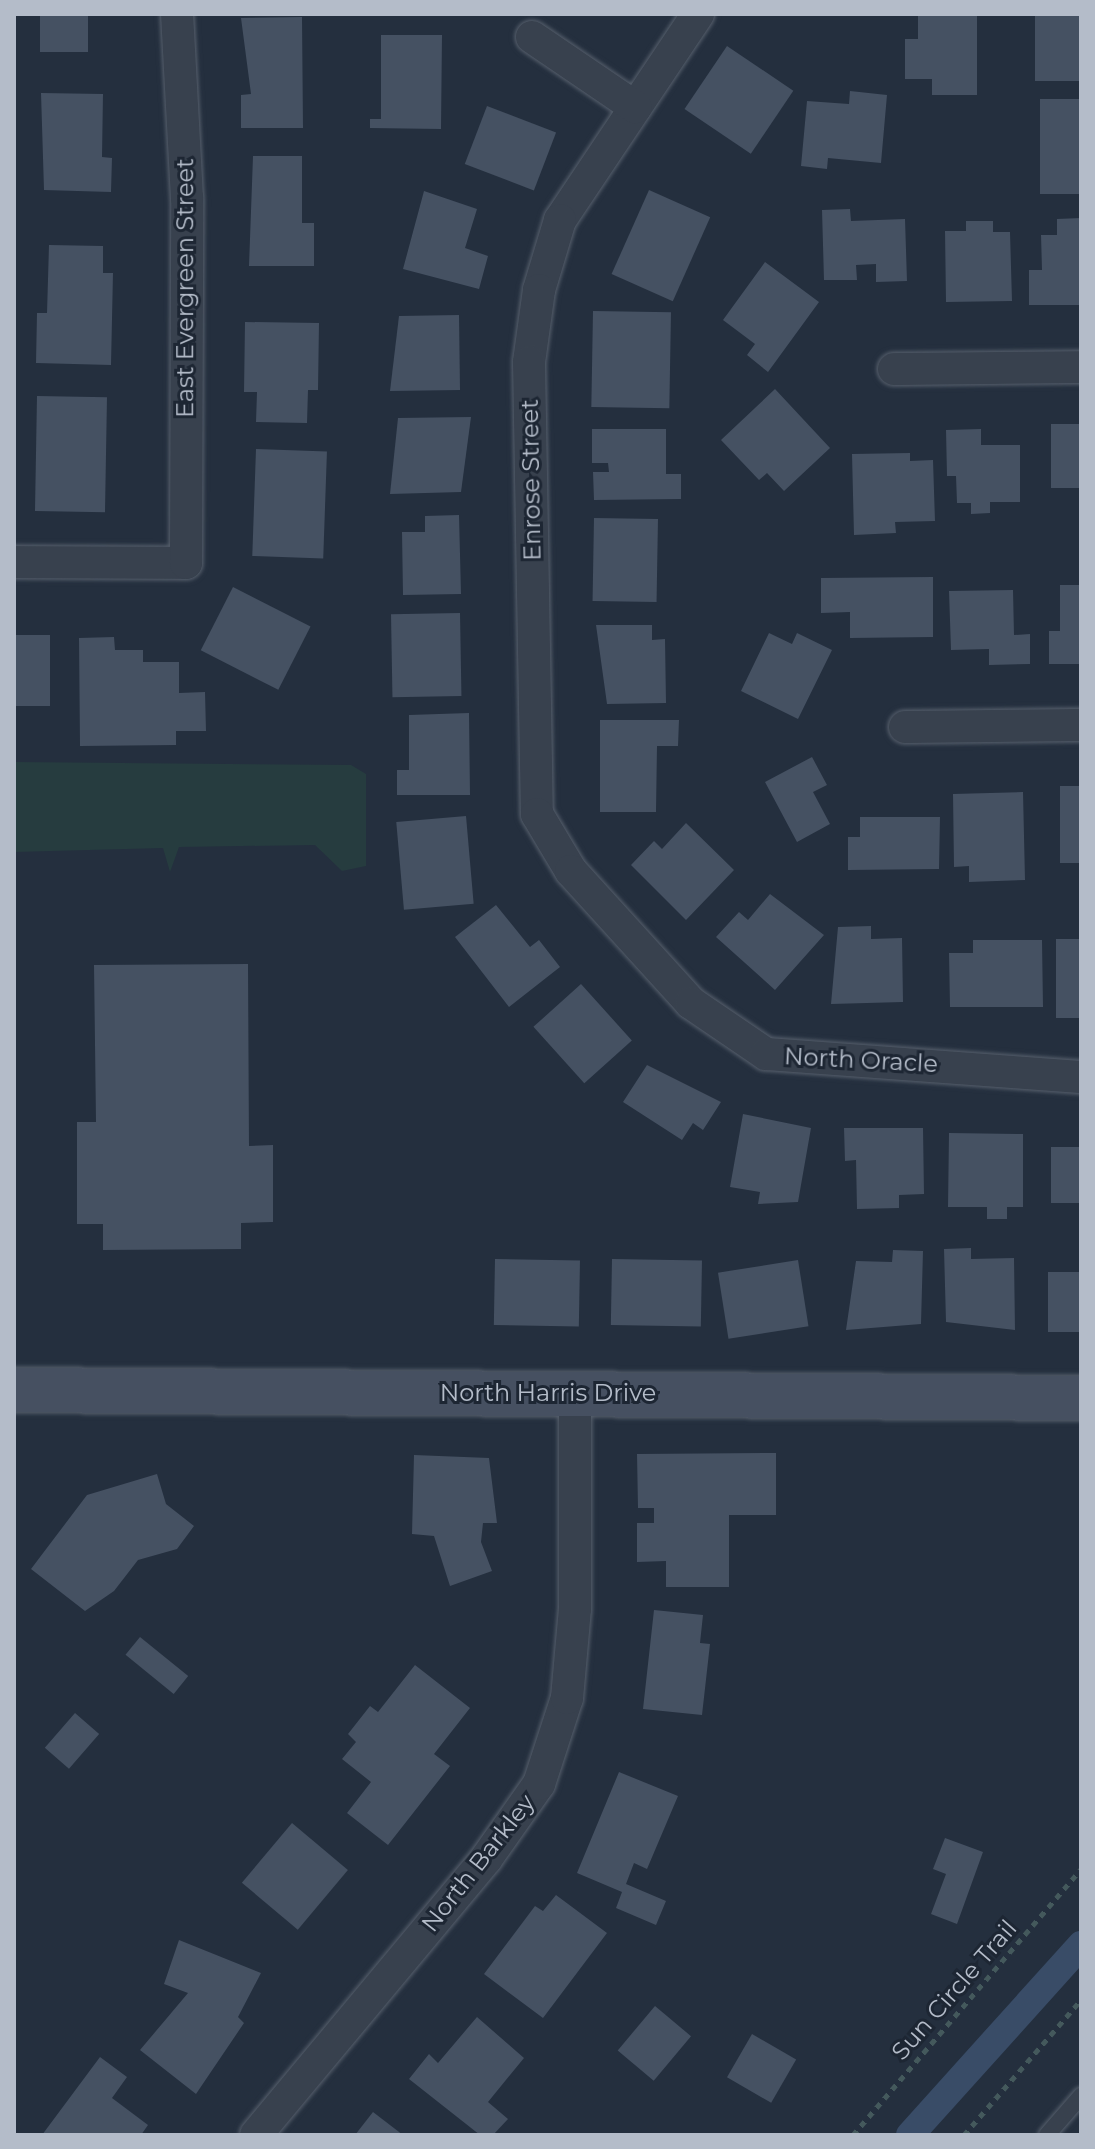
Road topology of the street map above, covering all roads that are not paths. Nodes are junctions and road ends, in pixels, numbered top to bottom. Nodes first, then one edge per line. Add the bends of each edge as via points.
1 (177, 14) edge
2 (698, 14) edge
3 (532, 37) dead end
4 (635, 107) junction
5 (1081, 367) edge
6 (894, 369) dead end
7 (14, 562) edge
8 (1081, 725) edge
9 (905, 727) dead end
10 (571, 871) joint
11 (1081, 1077) edge
12 (14, 1390) edge
13 (575, 1393) junction
14 (1081, 1398) edge
15 (1081, 2096) edge
16 (256, 2135) edge
17 (1047, 2135) edge

1 - 7 street, East Evergreen Street via 187,198 186,563
2 - 4 street, Enrose Street
3 - 4 street
4 - 10 street, Enrose Street via 560,220 539,290 529,362 537,814
5 - 6 street
8 - 9 street
10 - 11 street, North Oracle via 691,1003 766,1054
12 - 13 street, North Harris Drive
13 - 14 street, North Harris Drive
13 - 16 street, North Barkley via 568,1683 539,1784 486,1859
15 - 17 lane

